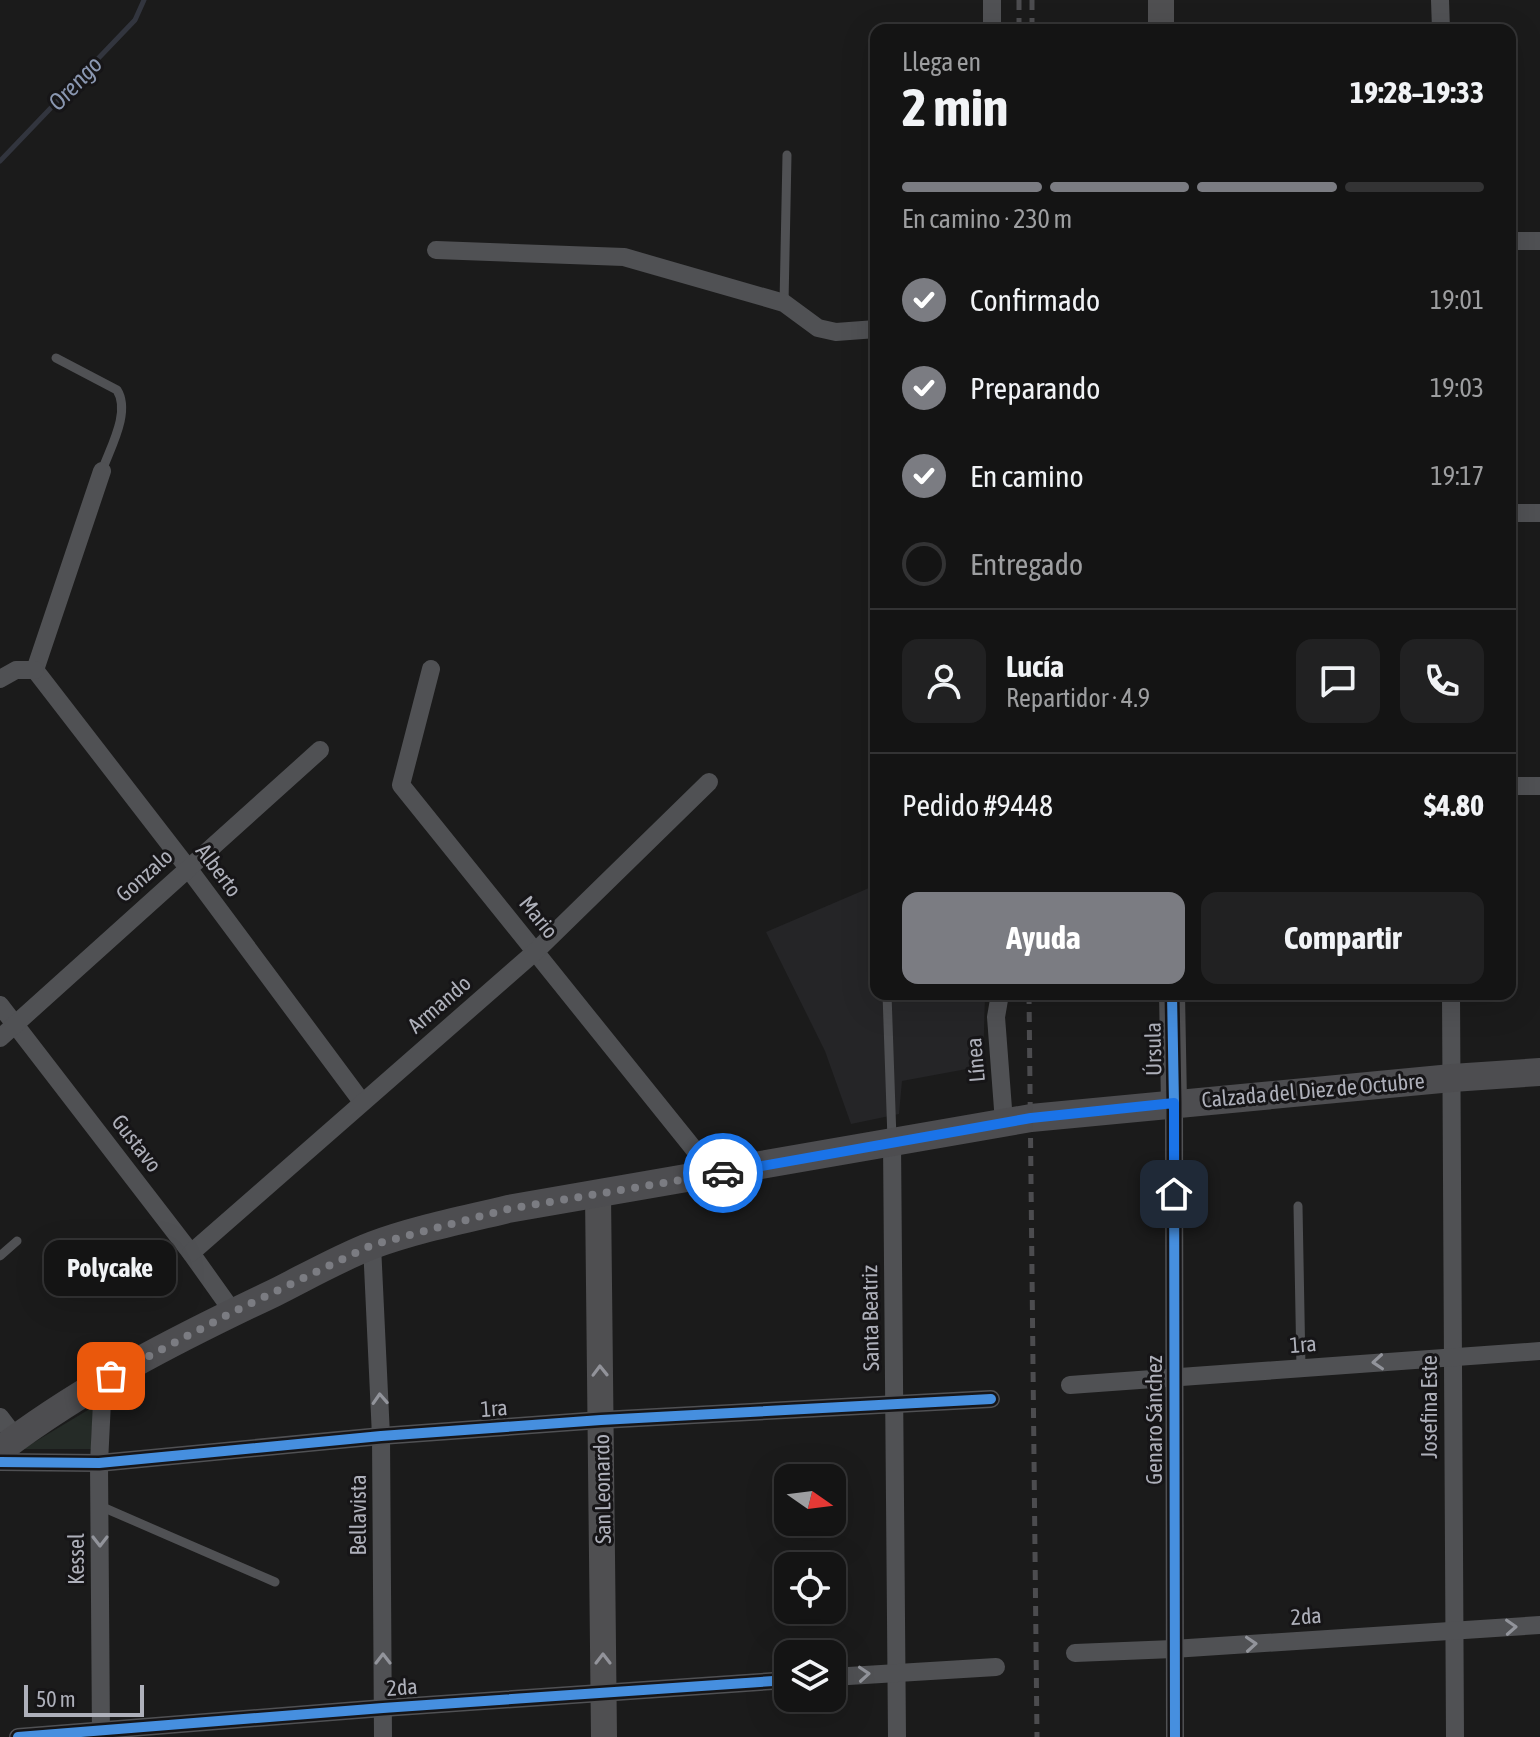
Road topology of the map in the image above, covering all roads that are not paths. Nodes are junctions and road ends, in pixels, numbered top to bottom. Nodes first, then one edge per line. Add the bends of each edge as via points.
1 (992, 0) edge
2 (1161, 0) edge
3 (1440, 0) edge
4 (992, 24) edge
5 (1161, 24) edge
6 (1441, 24) edge
7 (787, 155) dead end
8 (1516, 241) edge
9 (1540, 241) edge
10 (436, 250) dead end
11 (784, 303) junction
12 (870, 329) edge
13 (56, 358) dead end
14 (102, 471) joint
15 (1516, 513) edge
16 (1540, 513) edge
17 (431, 669) dead end
18 (35, 670) junction
19 (0, 679) edge
20 (320, 750) dead end
21 (709, 782) dead end
22 (1516, 786) edge
23 (1540, 786) edge
24 (188, 868) junction
25 (536, 951) junction
26 (887, 1000) edge
27 (999, 1000) edge
28 (1172, 1000) edge
29 (1451, 1000) edge
30 (0, 1005) edge
31 (15, 1025) junction
32 (0, 1038) edge
33 (1540, 1072) edge
34 (1452, 1078) junction
35 (362, 1102) junction
36 (1174, 1103) junction
37 (1004, 1122) junction
38 (892, 1142) junction
39 (714, 1174) junction
40 (598, 1194) junction
41 (1298, 1206) dead end
42 (17, 1241) dead end
43 (372, 1245) junction
44 (191, 1253) junction
45 (0, 1256) edge
46 (233, 1312) junction
47 (1540, 1351) edge
48 (1453, 1357) junction
49 (1301, 1368) junction
50 (1174, 1377) junction
51 (103, 1381) junction
52 (1070, 1385) dead end
53 (991, 1399) dead end
54 (894, 1405) junction
55 (601, 1420) junction
56 (5, 1435) edge
57 (381, 1436) junction
58 (0, 1462) edge
59 (99, 1463) junction
60 (100, 1506) junction
61 (275, 1582) dead end
62 (1540, 1625) edge
63 (1454, 1631) junction
64 (1173, 1649) junction
65 (1075, 1653) dead end
66 (996, 1667) dead end
67 (897, 1672) junction
68 (846, 1676) edge
69 (774, 1681) edge
70 (603, 1693) junction
71 (383, 1708) junction
72 (101, 1734) edge
73 (18, 1737) edge
74 (383, 1737) edge
75 (604, 1737) edge
76 (897, 1737) edge
77 (1175, 1737) edge
78 (1455, 1737) edge

1 - 4 street
2 - 5 street
3 - 6 street
7 - 11 lane
8 - 9 street
10 - 11 street via 624,257
11 - 12 street via 818,328
13 - 14 lane via 122,397
14 - 18 street
15 - 16 street
17 - 25 street, Mario via 401,785
18 - 19 street via 16,670
18 - 24 street, Alberto
20 - 24 street, Gonzalo
21 - 25 street, Armando
22 - 23 street
24 - 31 street, Gonzalo
24 - 35 street, Alberto
25 - 35 street, Armando
25 - 39 street, Mario
26 - 38 lane, Santa Beatriz
27 - 37 street, Línea
28 - 36 street, Úrsula
29 - 34 street, Josefina Este
30 - 31 street, Gustavo
31 - 32 street, Gonzalo
31 - 44 street, Gustavo
33 - 34 main road, Calzada del Diez de Octubre
34 - 36 main road, Calzada del Diez de Octubre
34 - 48 street, Josefina Este
35 - 44 street, Armando
36 - 37 main road, Calzada del Diez de Octubre
36 - 50 street, Genaro Sánchez
37 - 38 main road, Calzada del Diez de Octubre
38 - 39 main road, Calzada del Diez de Octubre
38 - 54 street, Santa Beatriz
39 - 40 main road, Calzada del Diez de Octubre
40 - 43 main road, Calzada del Diez de Octubre via 508,1209
55 -> 40 street, San Leonardo
41 - 49 lane
42 - 45 lane
43 - 46 main road, Calzada del Diez de Octubre
57 -> 43 street, Bellavista
44 - 46 street, Gustavo
46 - 51 main road, Calzada del Diez de Octubre
47 - 48 street, 1ra
48 -> 49 street, 1ra
48 - 63 street, Josefina Este
49 - 50 street, 1ra
50 - 52 street, 1ra
50 - 64 street, Genaro Sánchez
51 - 56 main road, Calzada del Diez de Octubre
51 - 59 street, Kessel
53 - 54 street, 1ra
54 - 55 street, 1ra
54 - 67 street, Santa Beatriz
55 - 57 street, 1ra
70 -> 55 street, San Leonardo
57 - 59 street, 1ra
71 -> 57 street, Bellavista
58 - 59 street, 1ra
59 - 60 street, Kessel
60 - 61 lane
60 -> 72 street, Kessel
63 -> 62 street, 2da
64 -> 63 street, 2da
63 - 78 street, Josefina Este
64 - 65 street, 2da
64 - 77 street, Genaro Sánchez
66 - 67 street
68 -> 67 street
67 - 76 street, Santa Beatriz
69 - 70 street, 2da
70 - 71 street, 2da
70 - 75 street, San Leonardo
71 - 72 street, 2da
71 - 74 street, Bellavista
72 - 73 street, 2da

